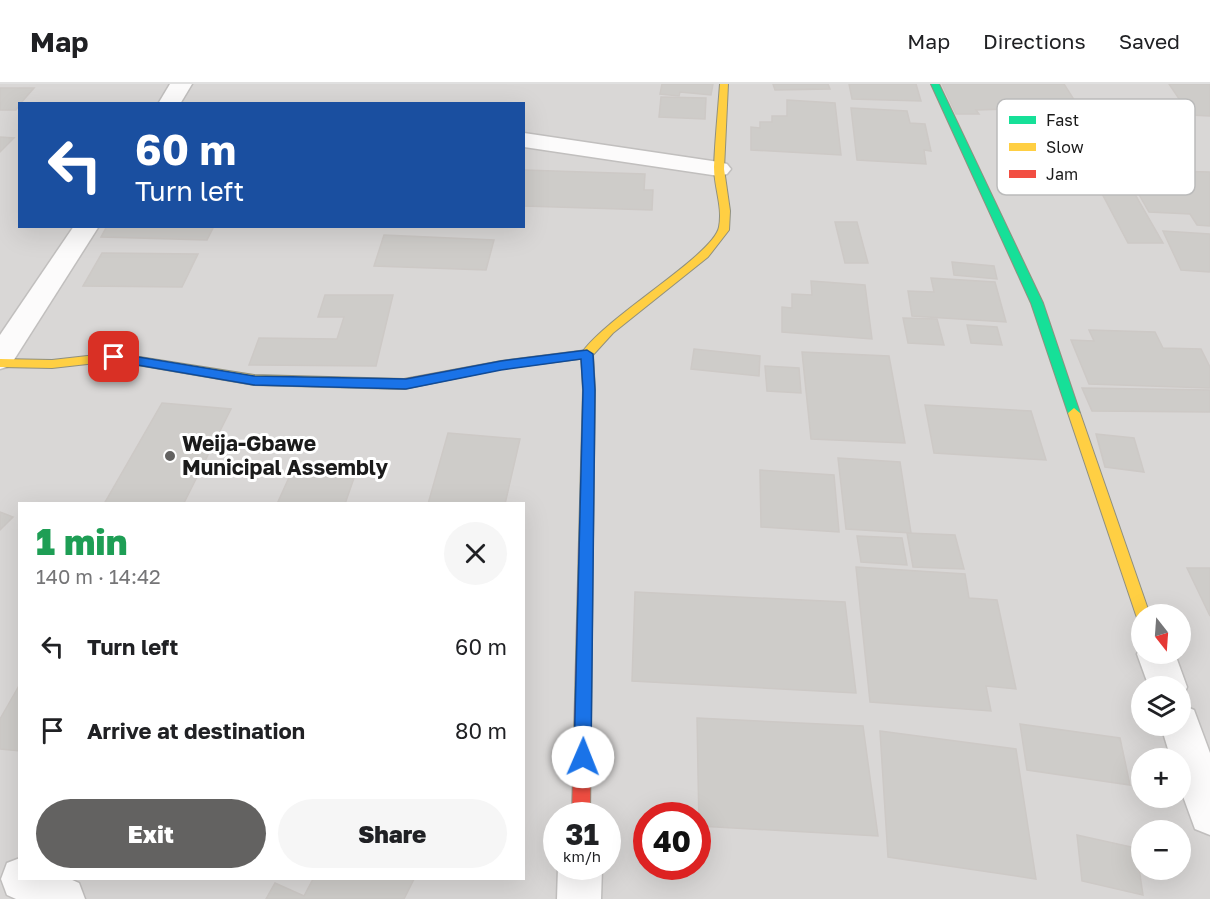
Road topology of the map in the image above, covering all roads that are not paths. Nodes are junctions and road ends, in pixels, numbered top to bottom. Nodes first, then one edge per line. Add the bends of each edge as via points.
1 (181, 84) edge
2 (724, 84) edge
3 (935, 84) edge
4 (170, 102) edge
5 (525, 140) edge
6 (719, 169) junction
7 (86, 228) edge
8 (587, 354) junction
9 (0, 358) edge
10 (0, 363) edge
11 (1139, 604) edge
12 (1184, 736) edge
13 (581, 802) edge
14 (1210, 814) edge
15 (0, 868) edge
16 (18, 877) edge
17 (25, 880) edge
18 (580, 880) edge
19 (63, 899) edge
20 (579, 899) edge

1 - 4 street
2 - 6 street
3 - 11 street via 1037,303
5 - 6 street
6 - 8 street via 724,230 704,255 609,330
7 - 9 street
8 - 10 street via 501,365 406,384 254,380 114,357 52,364
8 - 13 street
12 - 14 street
15 - 16 street
17 - 19 street
18 - 20 street

